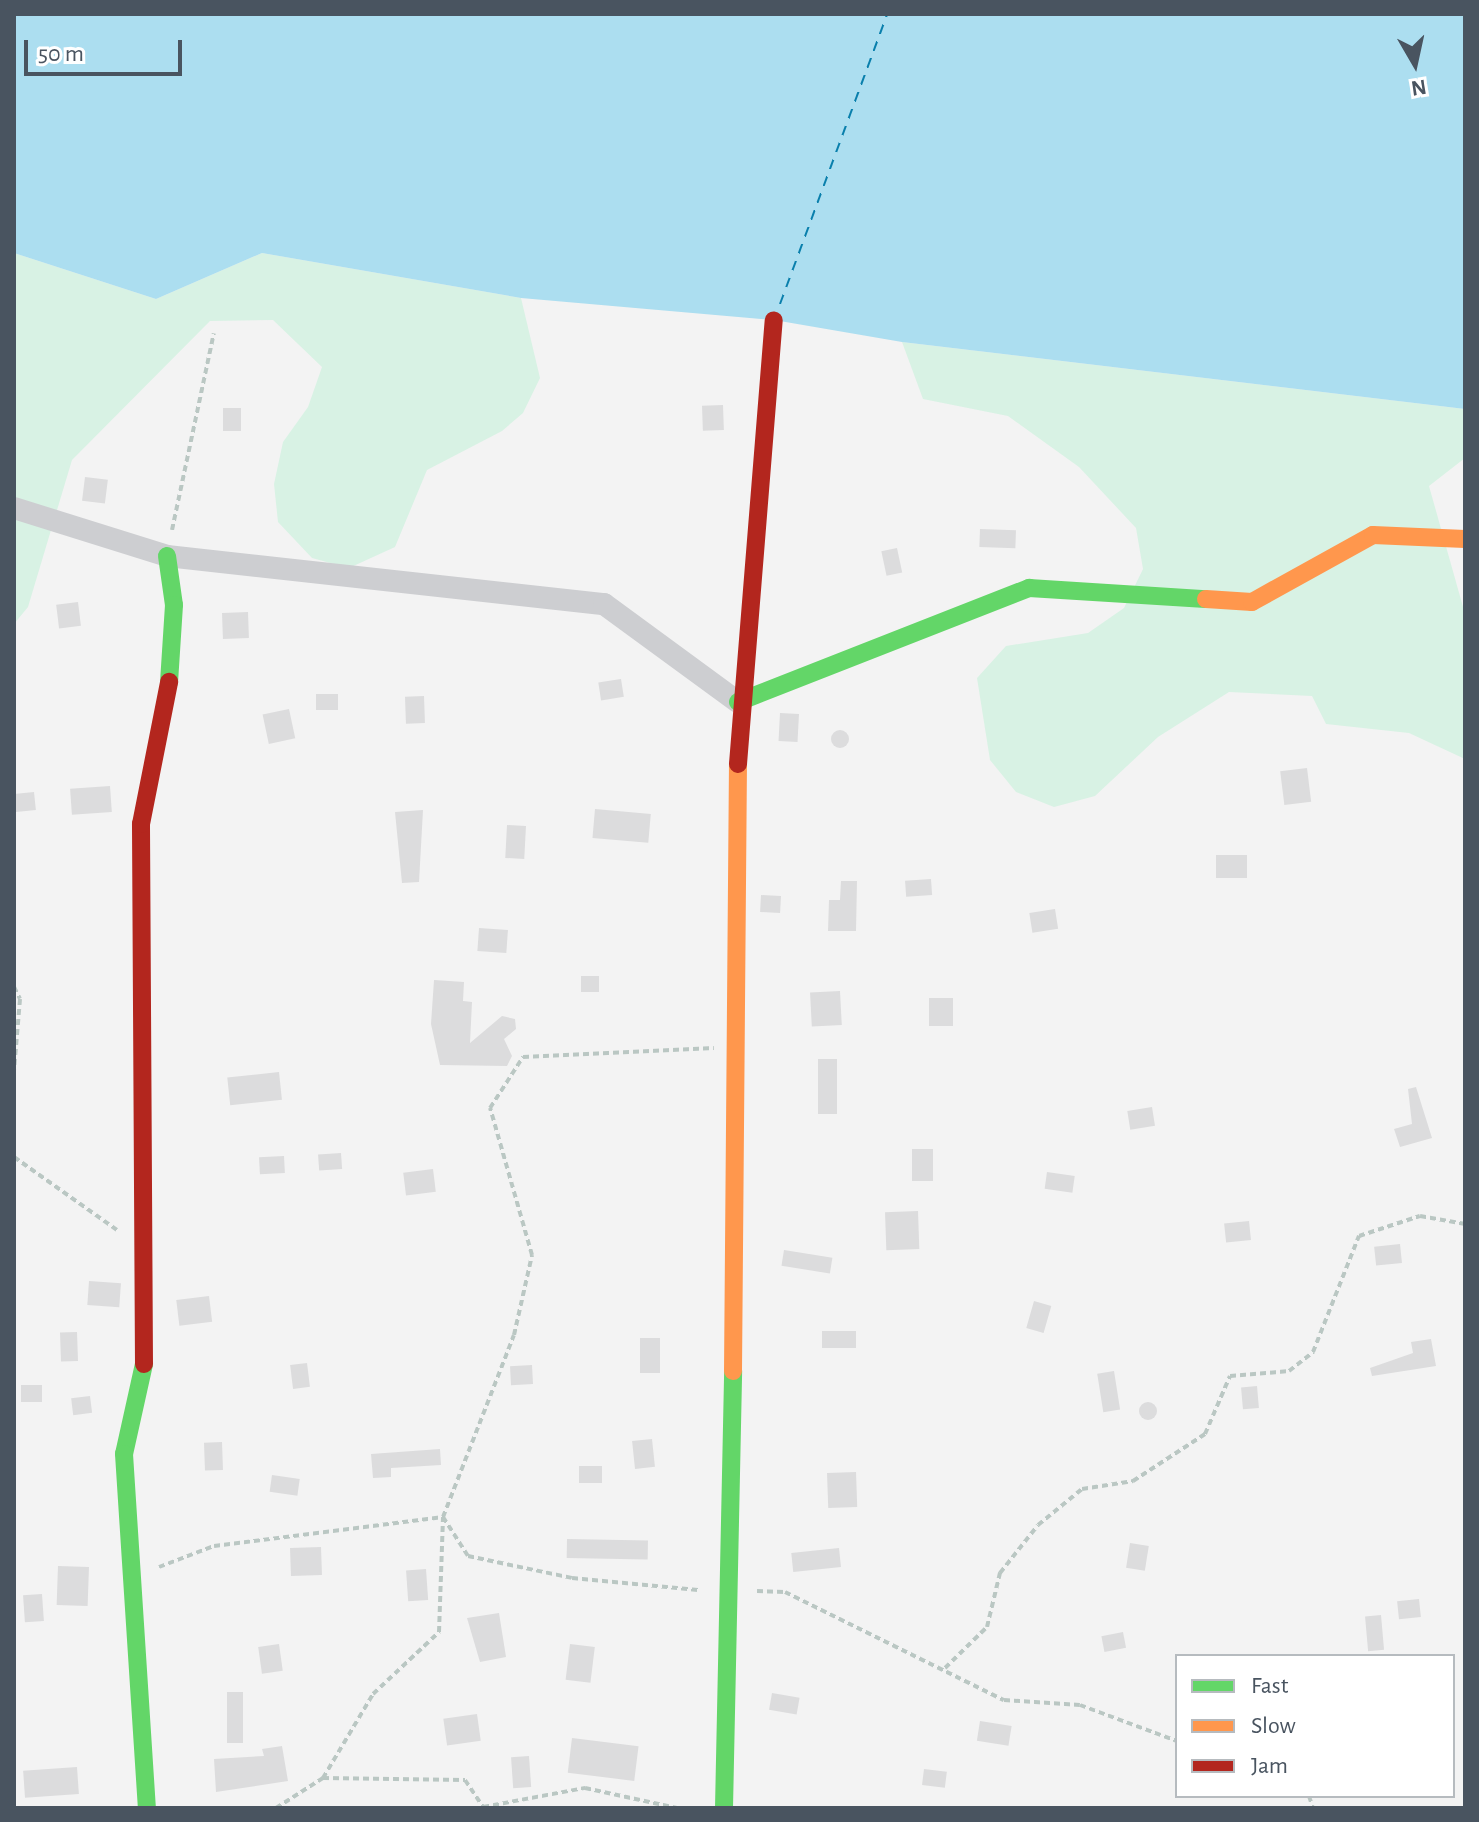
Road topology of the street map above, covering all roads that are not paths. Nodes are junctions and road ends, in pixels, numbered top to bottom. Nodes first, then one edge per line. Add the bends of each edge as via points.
1 (774, 320) dead end
2 (14, 508) edge
3 (1465, 539) edge
4 (167, 556) junction
5 (738, 702) junction
6 (147, 1808) edge
7 (724, 1808) edge

1 - 5 street
2 - 4 street
3 - 5 street via 1373,535 1252,602 1029,588
4 - 5 street via 604,604
4 - 6 street via 174,605 168,702 141,824 144,1376 124,1454 138,1576
5 - 7 street via 740,1047

